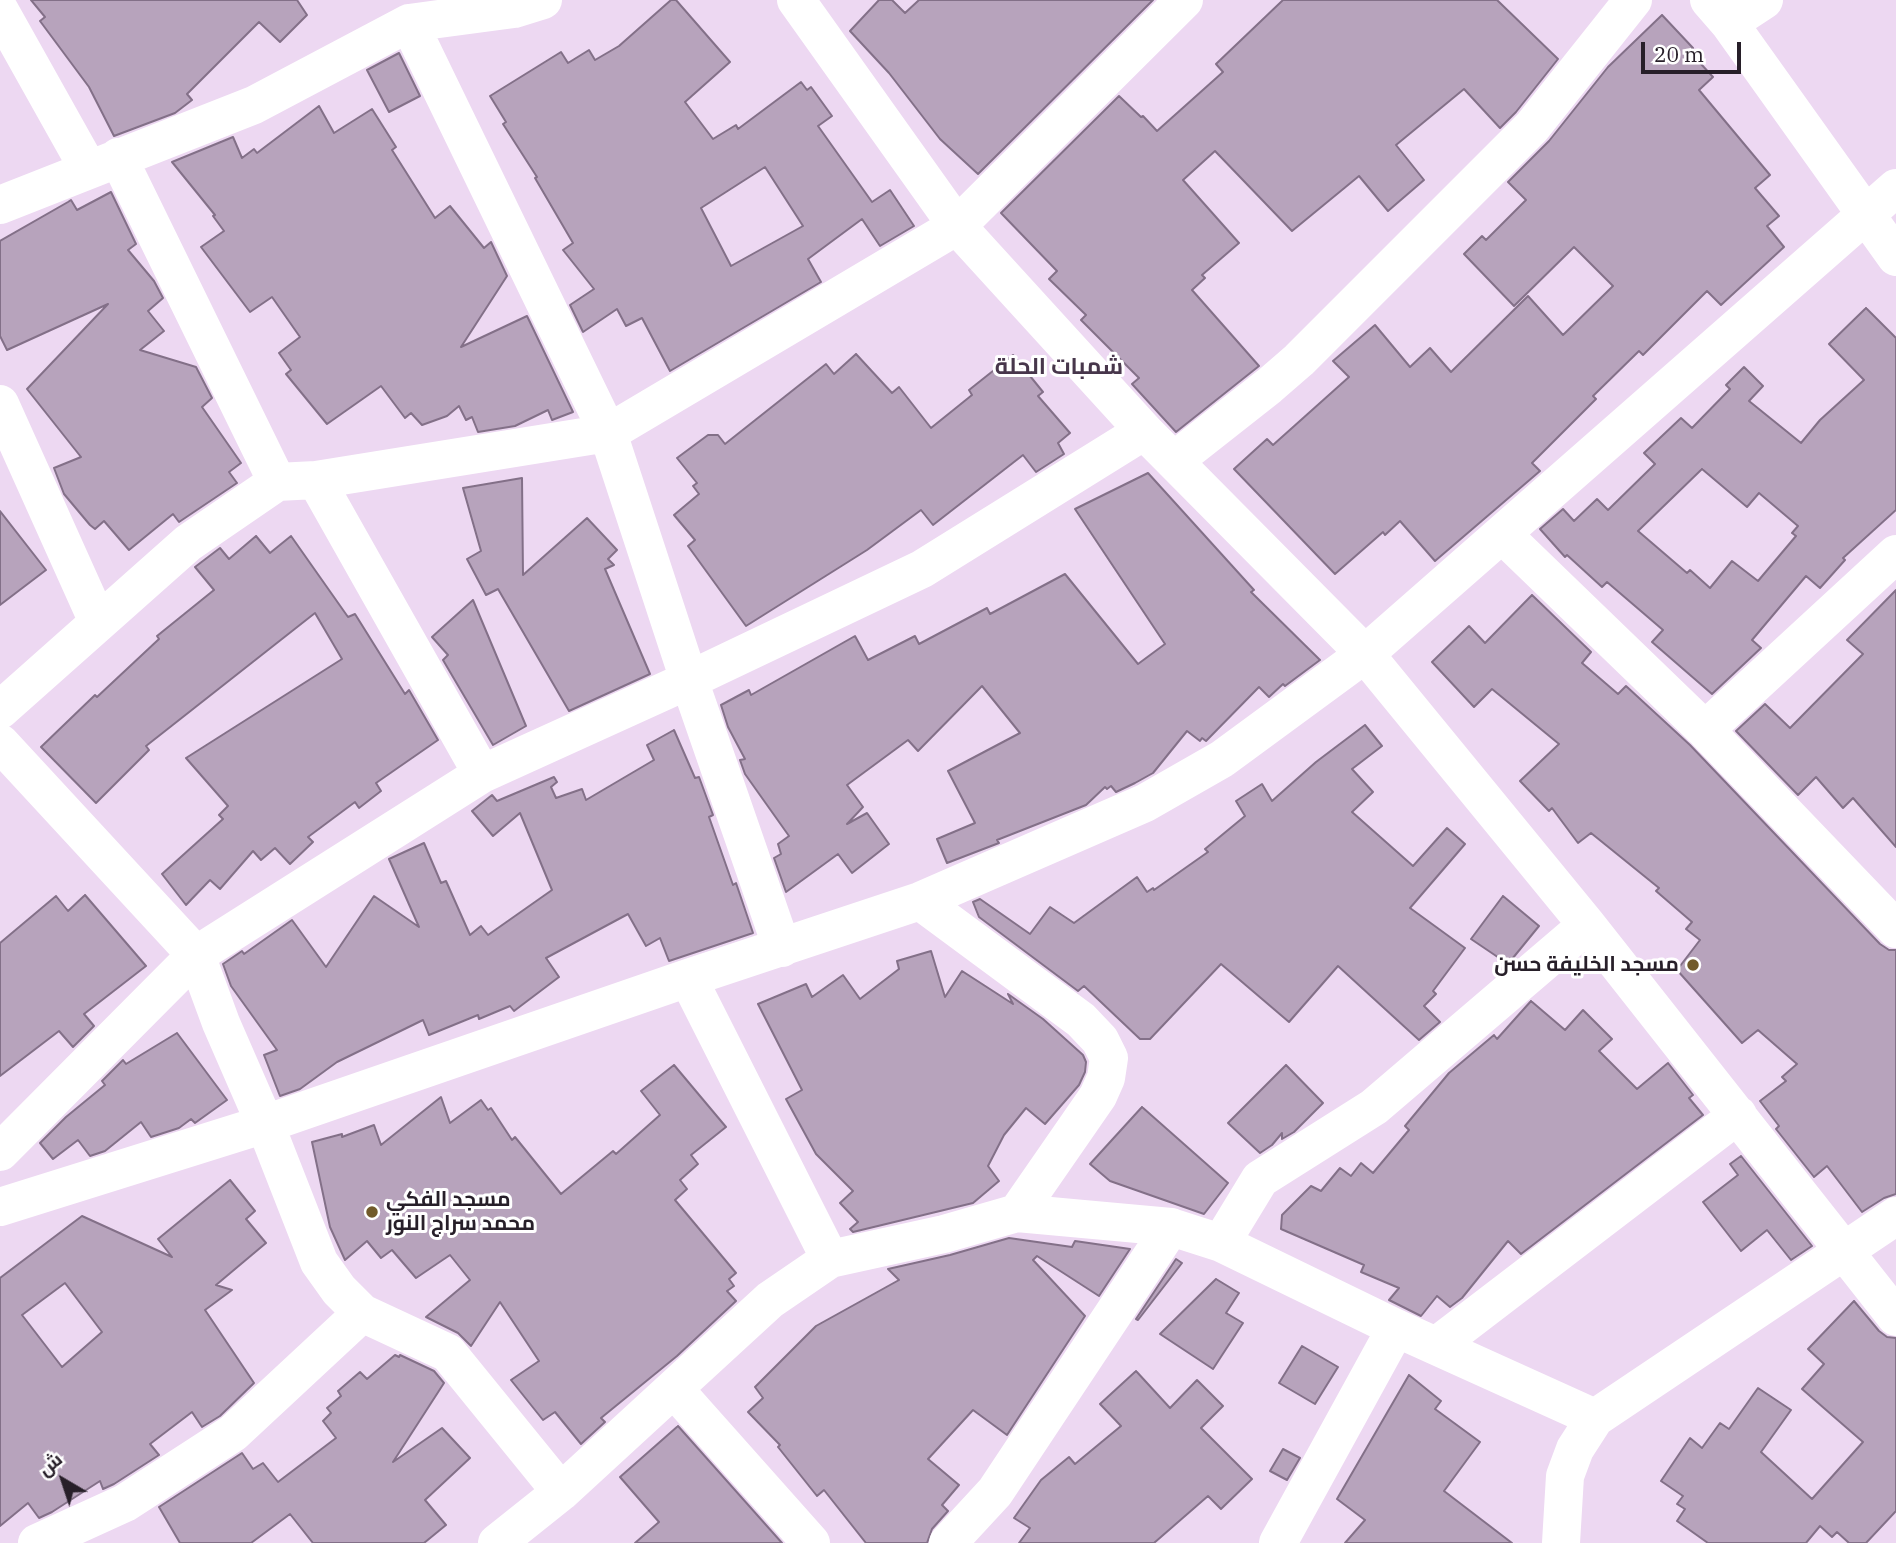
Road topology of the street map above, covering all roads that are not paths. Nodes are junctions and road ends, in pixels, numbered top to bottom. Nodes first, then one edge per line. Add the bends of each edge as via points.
1 (796, 0) edge
2 (1184, 0) edge
3 (1633, 0) edge
4 (1763, 0) edge
5 (521, 3) edge
6 (0, 11) edge
7 (1719, 12) edge
8 (409, 23) junction
9 (103, 164) junction
10 (1896, 188) edge
11 (0, 205) edge
12 (1865, 213) junction
13 (957, 226) junction
14 (1896, 257) edge
15 (0, 404) edge
16 (1144, 431) junction
17 (608, 433) junction
18 (1175, 460) junction
19 (316, 480) junction
20 (277, 482) junction
21 (1502, 534) junction
22 (1896, 554) edge
23 (98, 622) junction
24 (1366, 654) junction
25 (690, 680) junction
26 (0, 710) edge
27 (1705, 730) junction
28 (0, 743) edge
29 (482, 774) junction
30 (920, 901) junction
31 (1890, 912) edge
32 (1587, 925) junction
33 (782, 948) junction
34 (196, 955) junction
35 (688, 978) junction
36 (1738, 1115) junction
37 (265, 1124) junction
38 (0, 1152) edge
39 (0, 1207) edge
40 (1017, 1213) junction
41 (1896, 1216) edge
42 (1171, 1227) junction
43 (1221, 1243) junction
44 (1845, 1251) junction
45 (830, 1259) junction
46 (362, 1313) junction
47 (1896, 1317) edge
48 (1396, 1328) junction
49 (1436, 1346) junction
50 (674, 1389) junction
51 (1595, 1418) junction
52 (561, 1492) junction
53 (37, 1543) edge
54 (497, 1543) edge
55 (811, 1543) edge
56 (948, 1543) edge
57 (1278, 1543) edge
58 (1561, 1543) edge

1 - 13 street
2 - 13 street
3 - 18 street via 1532,127 1299,360
4 - 7 street
5 - 8 street
6 - 9 street
7 - 12 street
8 - 9 street via 254,105
8 - 17 street
9 - 11 street
9 - 20 street
10 - 12 street
12 - 14 street
12 - 21 street
13 - 16 street
13 - 17 street
15 - 23 street
16 - 18 street
16 - 25 street via 922,569
17 - 19 street
17 - 25 street
18 - 24 street
19 - 20 street
19 - 29 street
20 - 23 street via 188,543
21 - 24 street
21 - 27 street
22 - 27 street
23 - 26 street
24 - 30 street via 1222,759 1145,803
24 - 32 street
25 - 29 street
25 - 33 street
27 - 31 street
28 - 34 street
29 - 34 street
30 - 33 street
30 - 40 street via 1082,1020 1109,1058 1098,1096
32 - 36 street
32 - 43 street via 1374,1107 1260,1180
33 - 35 street
34 - 37 street
34 - 38 street
35 - 37 street
35 - 45 street
36 - 44 street
36 - 49 street
37 - 39 street
37 - 46 street via 319,1262
40 - 42 street
40 - 45 street
41 - 44 street
42 - 43 street
42 - 56 street via 995,1492
43 - 48 street
44 - 47 street
44 - 51 street
45 - 50 street via 770,1300
46 - 52 street via 448,1353
46 - 53 street via 233,1433 125,1503
48 - 49 street
48 - 57 street
49 - 51 street
50 - 52 street
50 - 55 street
51 - 58 street via 1575,1449 1565,1476
52 - 54 street

